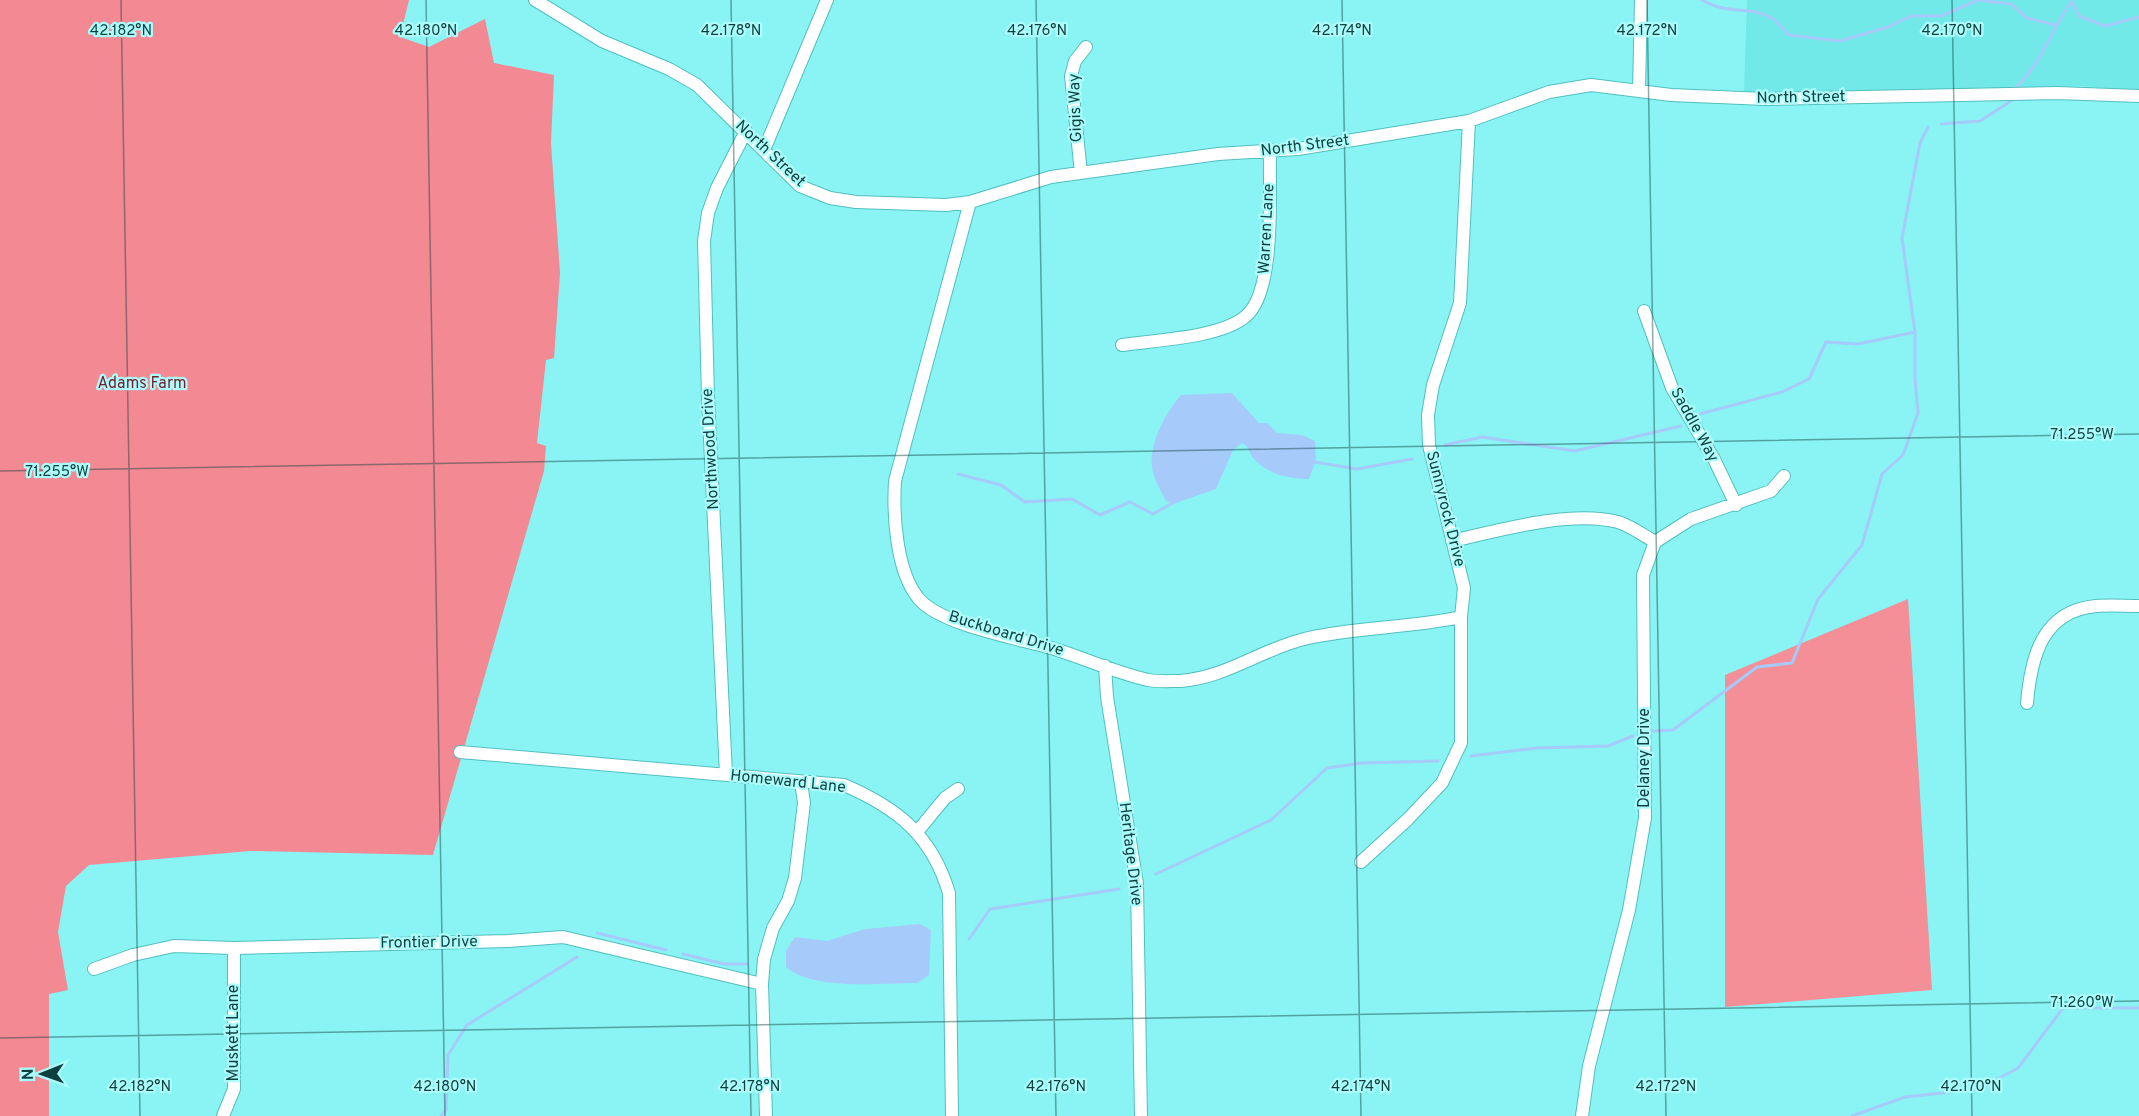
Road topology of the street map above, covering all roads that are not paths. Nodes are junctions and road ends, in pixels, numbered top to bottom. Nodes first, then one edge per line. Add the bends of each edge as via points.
1 (535, 0) edge
2 (827, 0) edge
3 (1641, 0) edge
4 (1086, 46) dead end
5 (1639, 90) junction
6 (2139, 96) edge
7 (1469, 121) junction
8 (746, 131) junction
9 (764, 150) junction
10 (1270, 151) junction
11 (1080, 173) junction
12 (970, 202) junction
13 (1644, 311) dead end
14 (1122, 345) dead end
15 (1784, 476) dead end
16 (1736, 505) junction
17 (1452, 541) junction
18 (1655, 542) junction
19 (2139, 606) edge
20 (1461, 617) junction
21 (1105, 666) junction
22 (2027, 703) dead end
23 (460, 752) dead end
24 (726, 775) junction
25 (801, 782) junction
26 (958, 789) dead end
27 (917, 832) junction
28 (1360, 862) dead end
29 (234, 948) junction
30 (94, 969) dead end
31 (762, 984) junction
32 (223, 1116) edge
33 (766, 1116) edge
34 (952, 1116) edge
35 (1141, 1116) edge
36 (1582, 1116) edge

1 - 8 street, North Street via 602,41 683,76
2 - 9 street
3 - 5 street
4 - 11 street, Gigis Way via 1075,61 1071,76
5 - 6 street, North Street via 1765,99 2056,93
5 - 7 street, North Street via 1591,85 1557,90
7 - 10 street, North Street
7 - 17 street, Sunnyrock Drive via 1460,303 1433,386 1428,415 1429,445
8 - 9 street, North Street
8 - 24 street, Northwood Drive via 714,196 704,241
9 - 12 street, North Street via 800,186 830,198 922,204
10 - 11 street, North Street via 1218,154
10 - 14 street, Warren Lane via 1268,256 1262,291 1246,316 1210,333
11 - 12 street, North Street via 1034,181
12 - 21 street, Buckboard Drive via 895,481 894,516 905,572 920,601 946,617
13 - 16 street, Saddle Way via 1672,388
15 - 16 street via 1771,491
16 - 18 street via 1691,519
17 - 18 street via 1592,519 1628,525
17 - 20 street, Sunnyrock Drive via 1464,588
18 - 36 street, Delaney Drive via 1643,574 1645,818 1629,910 1589,1066
19 - 22 street via 2095,606 2072,612 2055,624 2031,661
20 - 21 street, Buckboard Drive via 1309,638 1278,647 1221,673 1181,681 1151,681
20 - 28 street, Sunnyrock Drive via 1461,743 1453,765 1415,812
21 - 35 street, Heritage Drive via 1137,884
23 - 24 street, Homeward Lane
24 - 25 street, Homeward Lane
25 - 27 street, Homeward Lane via 844,785 868,795 887,805
25 - 31 street via 804,803 795,878 769,941
26 - 27 street via 945,798
27 - 34 street, Homeward Lane via 943,873 951,902
29 - 30 street, Frontier Drive via 174,946
29 - 31 street, Frontier Drive via 563,937
29 - 32 street, Muskett Lane via 234,1089
31 - 33 street

